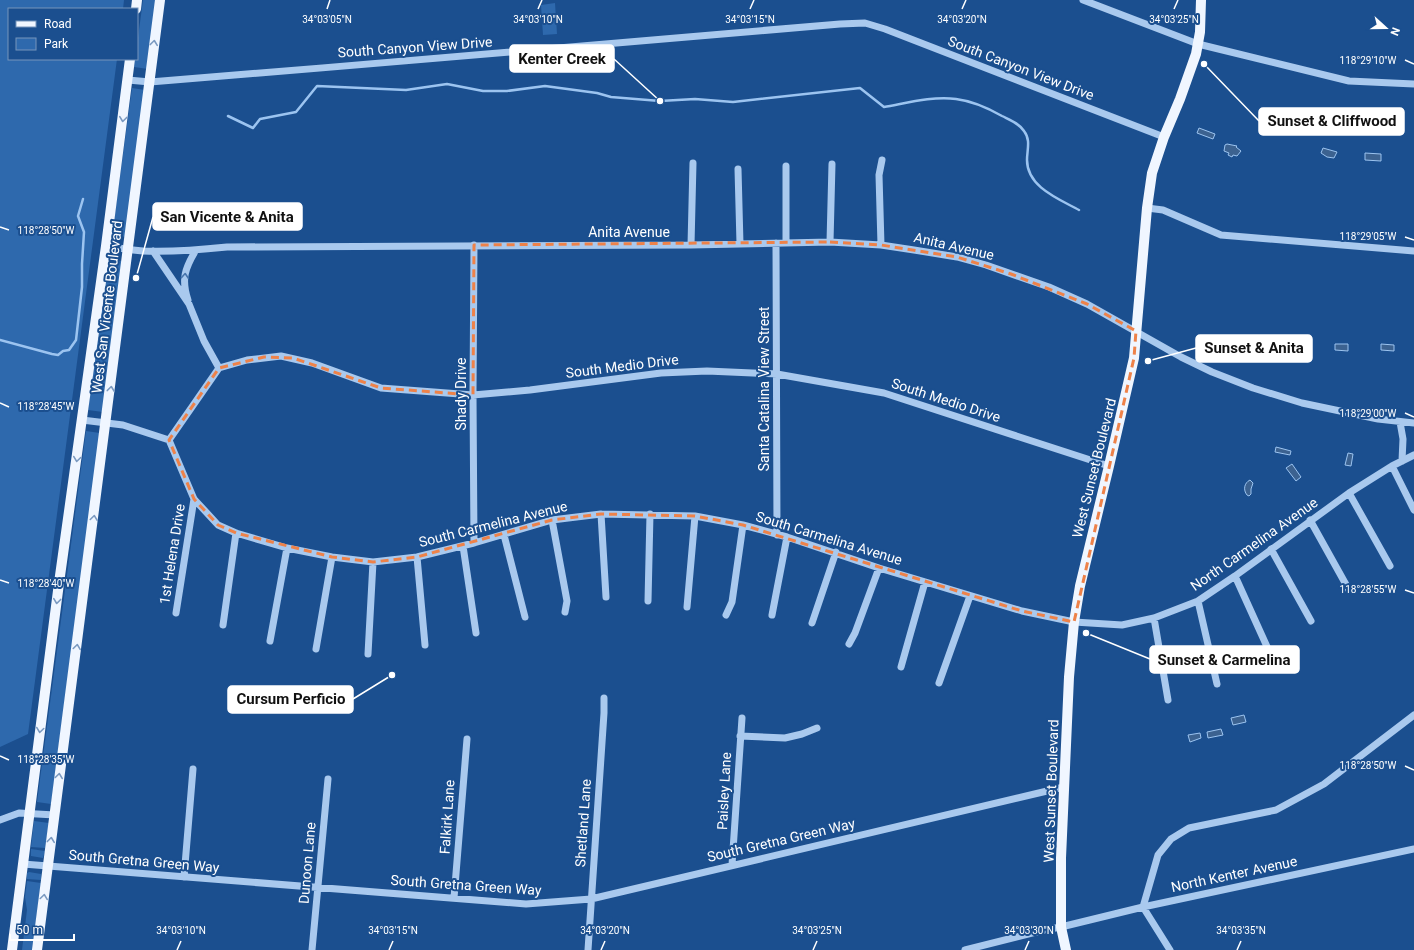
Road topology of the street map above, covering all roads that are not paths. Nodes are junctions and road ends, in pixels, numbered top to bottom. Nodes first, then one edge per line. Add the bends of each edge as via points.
1 (160, 0) edge
2 (1083, 0) edge
3 (1201, 0) edge
4 (1198, 44) junction
5 (130, 60) edge
6 (128, 80) junction
7 (150, 82) junction
8 (1414, 84) edge
9 (1164, 137) junction
10 (882, 160) dead end
11 (693, 163) dead end
12 (832, 164) dead end
13 (786, 166) dead end
14 (738, 169) dead end
15 (1147, 208) junction
16 (786, 242) junction
17 (830, 242) junction
18 (776, 243) junction
19 (740, 244) junction
20 (474, 245) junction
21 (691, 245) junction
22 (106, 246) junction
23 (881, 246) junction
24 (128, 249) junction
25 (196, 250) junction
26 (153, 251) junction
27 (1414, 251) edge
28 (189, 304) junction
29 (1136, 331) junction
30 (220, 368) junction
31 (777, 374) junction
32 (473, 395) junction
33 (82, 420) junction
34 (1400, 422) junction
35 (1414, 423) edge
36 (107, 424) junction
37 (169, 440) junction
38 (1414, 455) edge
39 (1402, 461) junction
40 (1110, 466) junction
41 (1392, 466) junction
42 (1349, 493) junction
43 (194, 499) junction
44 (1414, 510) edge
45 (601, 514) junction
46 (650, 514) junction
47 (695, 516) junction
48 (552, 520) junction
49 (1310, 520) junction
50 (743, 525) junction
51 (236, 533) junction
52 (504, 535) junction
53 (777, 535) junction
54 (787, 537) junction
55 (474, 543) junction
56 (463, 546) junction
57 (287, 548) junction
58 (1271, 550) junction
59 (836, 552) junction
60 (332, 557) junction
61 (417, 557) junction
62 (373, 562) junction
63 (1390, 566) dead end
64 (878, 568) junction
65 (1235, 576) junction
66 (925, 582) junction
67 (1349, 590) dead end
68 (970, 596) junction
69 (606, 597) dead end
70 (648, 601) dead end
71 (1198, 601) junction
72 (687, 607) dead end
73 (565, 612) dead end
74 (176, 613) dead end
75 (726, 615) dead end
76 (772, 615) dead end
77 (525, 617) dead end
78 (1154, 618) junction
79 (1311, 621) dead end
80 (1074, 622) junction
81 (812, 623) dead end
82 (223, 625) dead end
83 (476, 633) dead end
84 (270, 641) dead end
85 (849, 644) dead end
86 (425, 646) dead end
87 (316, 649) dead end
88 (1269, 651) dead end
89 (368, 654) dead end
90 (901, 667) dead end
91 (939, 683) dead end
92 (1217, 684) dead end
93 (604, 698) dead end
94 (1168, 700) dead end
95 (1414, 715) edge
96 (742, 718) dead end
97 (817, 728) dead end
98 (740, 736) junction
99 (467, 739) dead end
100 (193, 768) dead end
101 (328, 779) dead end
102 (1064, 787) junction
103 (30, 813) junction
104 (55, 814) junction
105 (0, 820) edge
106 (1414, 848) edge
107 (23, 864) junction
108 (732, 865) junction
109 (48, 866) junction
110 (184, 877) junction
111 (317, 888) junction
112 (454, 898) junction
113 (591, 899) junction
114 (1144, 907) junction
115 (1061, 927) junction
116 (12, 950) edge
117 (37, 950) edge
118 (312, 950) edge
119 (588, 950) edge
120 (966, 950) edge
121 (1066, 950) edge
122 (1170, 950) edge

7 -> 1 main road, West San Vicente Boulevard
2 - 4 street
3 - 4 main road, West Sunset Boulevard
4 - 8 street via 1349,81
4 - 9 main road, West Sunset Boulevard
5 - 6 main road, West San Vicente Boulevard
6 - 7 street, South Canyon View Drive
6 -> 22 main road, West San Vicente Boulevard
7 - 9 street, South Canyon View Drive via 865,23 892,31
7 - 24 main road, West San Vicente Boulevard
9 - 15 main road, West Sunset Boulevard via 1152,173
10 - 23 street via 879,175
11 - 21 street
12 - 17 street
13 - 16 street
14 - 19 street
15 - 27 street via 1163,210 1221,235
15 - 29 main road, West Sunset Boulevard
16 - 17 street, Anita Avenue
16 - 18 street, Anita Avenue
17 - 23 street, Anita Avenue
18 - 19 street, Anita Avenue
18 - 31 street, Santa Catalina View Street
19 - 21 street, Anita Avenue
20 - 21 street, Anita Avenue
20 - 25 street, Anita Avenue via 227,247
20 - 32 street, Shady Drive
22 - 24 street, Anita Avenue
22 - 33 main road, West San Vicente Boulevard
23 - 29 street, Anita Avenue via 957,257 1017,276 1087,304
24 - 26 street, Anita Avenue
36 -> 24 main road, West San Vicente Boulevard
25 - 26 street, Anita Avenue
28 -> 25 street via 185,272
26 - 28 street
28 - 30 street via 204,341
29 - 34 street, Anita Avenue via 1212,372 1253,388 1302,403
29 - 40 main road, West Sunset Boulevard via 1134,358
30 - 32 street, South Medio Drive via 253,359 281,356 312,363 381,388
30 - 37 street
31 - 32 street, South Medio Drive via 707,371 661,373
31 - 40 street, South Medio Drive via 884,393
31 - 53 street, Santa Catalina View Street
32 - 55 street, Shady Drive
33 - 36 street
33 -> 103 main road, West San Vicente Boulevard
34 - 35 street, Anita Avenue
34 - 39 street via 1403,439
36 - 37 street via 123,426
104 -> 36 main road, West San Vicente Boulevard
37 - 43 street, South Carmelina Avenue
38 - 39 street, North Carmelina Avenue
39 - 41 street, North Carmelina Avenue
40 - 80 main road, West Sunset Boulevard via 1080,586
41 - 42 street, North Carmelina Avenue
41 - 44 street
42 - 49 street, North Carmelina Avenue
42 - 63 street
43 - 51 street, South Carmelina Avenue via 218,525
43 - 74 street, 1st Helena Drive
45 - 46 street, South Carmelina Avenue
45 - 48 street, South Carmelina Avenue
45 - 69 street
46 - 47 street, South Carmelina Avenue
46 - 70 street
47 - 50 street, South Carmelina Avenue
47 - 72 street
48 - 52 street, South Carmelina Avenue
48 - 73 street via 567,601
49 - 58 street, North Carmelina Avenue
49 - 67 street
50 - 53 street, South Carmelina Avenue
50 - 75 street via 732,602
51 - 57 street, South Carmelina Avenue
51 - 82 street
52 - 55 street, South Carmelina Avenue
52 - 77 street
53 - 54 street, South Carmelina Avenue
54 - 59 street, South Carmelina Avenue
54 - 76 street
55 - 56 street, South Carmelina Avenue
56 - 61 street, South Carmelina Avenue
56 - 83 street
57 - 60 street, South Carmelina Avenue
57 - 84 street
58 - 65 street, North Carmelina Avenue
58 - 79 street
59 - 64 street, South Carmelina Avenue
59 - 81 street
60 - 62 street, South Carmelina Avenue
60 - 87 street
61 - 62 street, South Carmelina Avenue
61 - 86 street
62 - 89 street
64 - 66 street, South Carmelina Avenue
64 - 85 street
65 - 71 street, North Carmelina Avenue
65 - 88 street
66 - 68 street, South Carmelina Avenue
66 - 90 street
68 - 80 street, South Carmelina Avenue via 1022,612
68 - 91 street
71 - 78 street, North Carmelina Avenue
71 - 92 street
78 - 80 street, North Carmelina Avenue via 1122,625
78 - 94 street
80 - 102 main road, West Sunset Boulevard
93 - 113 street, Shetland Lane
95 - 114 street via 1324,784 1276,810 1189,828 1171,839 1158,855
96 - 98 street, Paisley Lane
97 - 98 street via 785,738
98 - 108 street, Paisley Lane
99 - 112 street, Falkirk Lane
100 - 110 street
101 - 111 street, Dunoon Lane
102 - 108 street, South Gretna Green Way
102 - 115 main road, West Sunset Boulevard
103 - 104 street
103 - 105 street via 19,813
103 - 107 main road, West San Vicente Boulevard
109 -> 104 main road, West San Vicente Boulevard
106 - 114 street, North Kenter Avenue
107 - 109 street, South Gretna Green Way
107 - 116 main road, West San Vicente Boulevard
108 - 113 street, South Gretna Green Way
109 - 110 street, South Gretna Green Way
117 -> 109 main road, West San Vicente Boulevard
110 - 111 street, South Gretna Green Way
111 - 112 street, South Gretna Green Way
111 - 118 street, Dunoon Lane
112 - 113 street, South Gretna Green Way via 526,904
113 - 119 street, Shetland Lane
114 - 115 street, North Kenter Avenue
114 - 122 street
115 - 120 street, North Kenter Avenue
115 - 121 main road, West Sunset Boulevard

